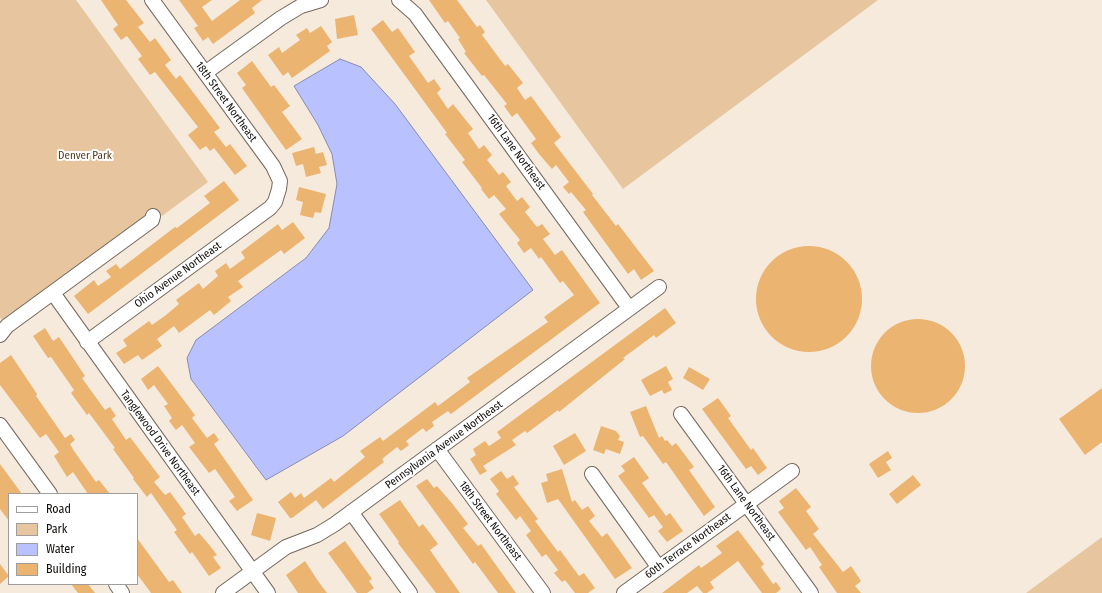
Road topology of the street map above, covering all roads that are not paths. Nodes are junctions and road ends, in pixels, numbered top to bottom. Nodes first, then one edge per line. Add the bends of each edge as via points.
1 (152, 0) edge
2 (321, 0) edge
3 (400, 0) edge
4 (205, 73) junction
5 (270, 208) joint
6 (153, 216) dead end
7 (658, 287) dead end
8 (52, 293) junction
9 (629, 308) junction
10 (0, 335) edge
11 (87, 342) junction
12 (681, 414) dead end
13 (0, 425) edge
14 (437, 449) junction
15 (792, 471) dead end
16 (592, 474) dead end
17 (49, 493) edge
18 (746, 504) junction
19 (351, 512) junction
20 (659, 568) junction
21 (253, 571) junction
22 (223, 593) edge
23 (268, 593) edge
24 (410, 593) edge
25 (543, 593) edge
26 (624, 593) edge
27 (811, 593) edge

1 - 4 street, 18th Street Northeast
2 - 4 street via 301,6 281,18
3 - 9 street, 16th Lane Northeast via 415,14
4 - 5 street, 18th Street Northeast via 277,174 279,188 275,202
5 - 11 street, Ohio Avenue Northeast
6 - 8 street via 152,220
7 - 9 street, Pennsylvania Avenue Northeast
8 - 10 street via 7,326
8 - 11 street, Tanglewood Drive Northeast
9 - 14 street, Pennsylvania Avenue Northeast
11 - 21 street, Tanglewood Drive Northeast
12 - 18 street, 16th Lane Northeast
13 - 17 street
14 - 19 street, Pennsylvania Avenue Northeast
14 - 25 street, 18th Street Northeast
15 - 18 street, 60th Terrace Northeast
16 - 20 street
18 - 20 street, 60th Terrace Northeast
18 - 27 street, 16th Lane Northeast
19 - 21 street, Pennsylvania Avenue Northeast via 317,535 286,547
19 - 24 street
20 - 26 street, 60th Terrace Northeast
21 - 22 street, Pennsylvania Avenue Northeast
21 - 23 street, Tanglewood Drive Northeast

